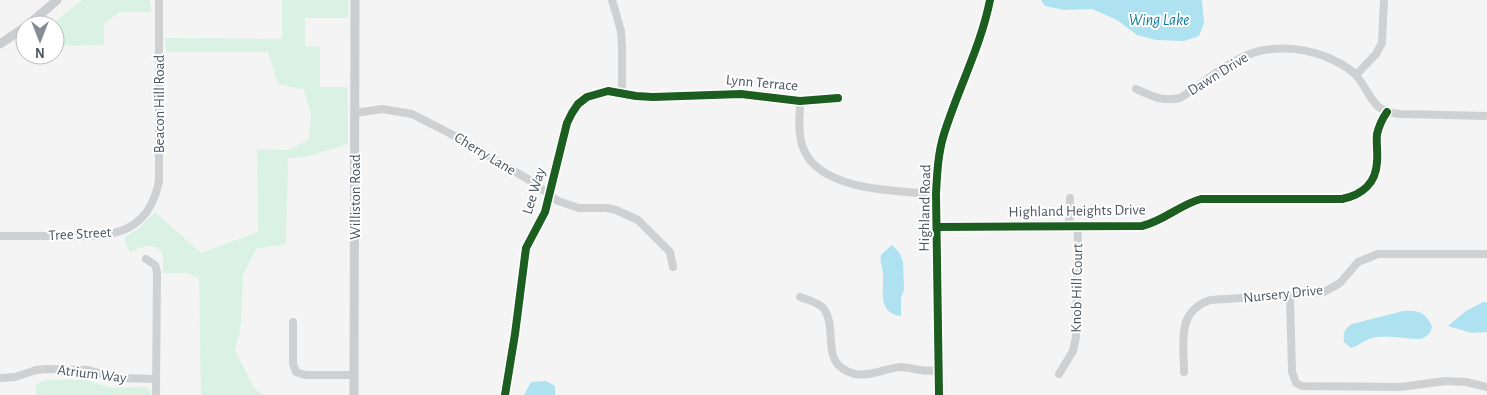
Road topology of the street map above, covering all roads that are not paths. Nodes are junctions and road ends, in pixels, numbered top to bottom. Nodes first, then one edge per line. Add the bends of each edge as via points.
1 (57, 0) edge
2 (159, 0) edge
3 (355, 0) edge
4 (612, 0) edge
5 (990, 0) edge
6 (1384, 0) edge
7 (39, 15) edge
8 (15, 34) edge
9 (0, 44) edge
10 (1356, 75) junction
11 (1136, 89) dead end
12 (622, 94) junction
13 (653, 97) joint
14 (838, 98) dead end
15 (800, 101) junction
16 (1387, 112) junction
17 (355, 113) junction
18 (1487, 116) edge
19 (936, 194) junction
20 (548, 195) junction
21 (1070, 198) dead end
22 (150, 207) joint
23 (937, 227) junction
24 (1074, 227) junction
25 (0, 236) edge
26 (1487, 254) edge
27 (146, 259) dead end
28 (673, 267) dead end
29 (1290, 296) junction
30 (800, 297) dead end
31 (293, 322) dead end
32 (939, 370) junction
33 (1184, 372) dead end
34 (1059, 374) dead end
35 (354, 375) junction
36 (0, 378) edge
37 (156, 379) junction
38 (1487, 387) edge
39 (156, 395) edge
40 (354, 395) edge
41 (505, 395) edge
42 (940, 395) edge

1 - 7 main road
2 - 22 street, Beacon Hill Road via 158,182
3 - 17 main road, Williston Road
4 - 12 street via 621,31
5 - 19 street, Highland Road via 944,134
6 - 10 street via 1380,49
8 - 9 main road
10 - 11 street, Dawn Drive via 1337,62 1314,53 1297,49 1265,50 1244,56 1180,98 1161,100
10 - 16 street, Dawn Drive via 1375,104
12 - 13 street, Lee Way
12 - 20 street, Lee Way via 597,93 578,104 567,123
13 - 15 street, Lynn Terrace via 741,94
14 - 15 street, Lynn Terrace
15 - 19 street via 801,142 808,159 821,171 840,180 874,188
16 - 18 street
16 - 24 street, Highland Heights Drive via 1377,136 1377,163 1372,180 1367,188 1351,197 1201,199 1180,206 1153,224
17 - 20 street, Cherry Lane via 382,109 419,117 531,181
17 - 35 main road, Williston Road
19 - 23 street, Highland Road
20 - 28 street, Cherry Lane via 570,206 616,210 638,220 670,252
20 - 41 street, Lee Way via 545,212 526,248
21 - 24 street, Knob Hill Court
22 - 25 street, Tree Street via 122,232 80,236
23 - 24 street, Highland Heights Drive
23 - 32 street, Highland Road
24 - 34 street, Knob Hill Court via 1076,337 1073,351
26 - 29 street, Nursery Drive via 1378,254 1358,262 1340,283 1324,292
27 - 37 street via 157,272
29 - 33 street, Nursery Drive via 1210,300 1194,308 1185,322
29 - 38 street via 1292,372 1296,383 1302,386 1401,387 1445,381
30 - 32 street via 824,309 833,359 844,369 862,375 905,367
31 - 35 street via 293,364 296,372 305,375
32 - 42 street, Highland Road
35 - 40 main road, Williston Road
36 - 37 street, Atrium Way via 46,369 88,370 117,378
37 - 39 street

